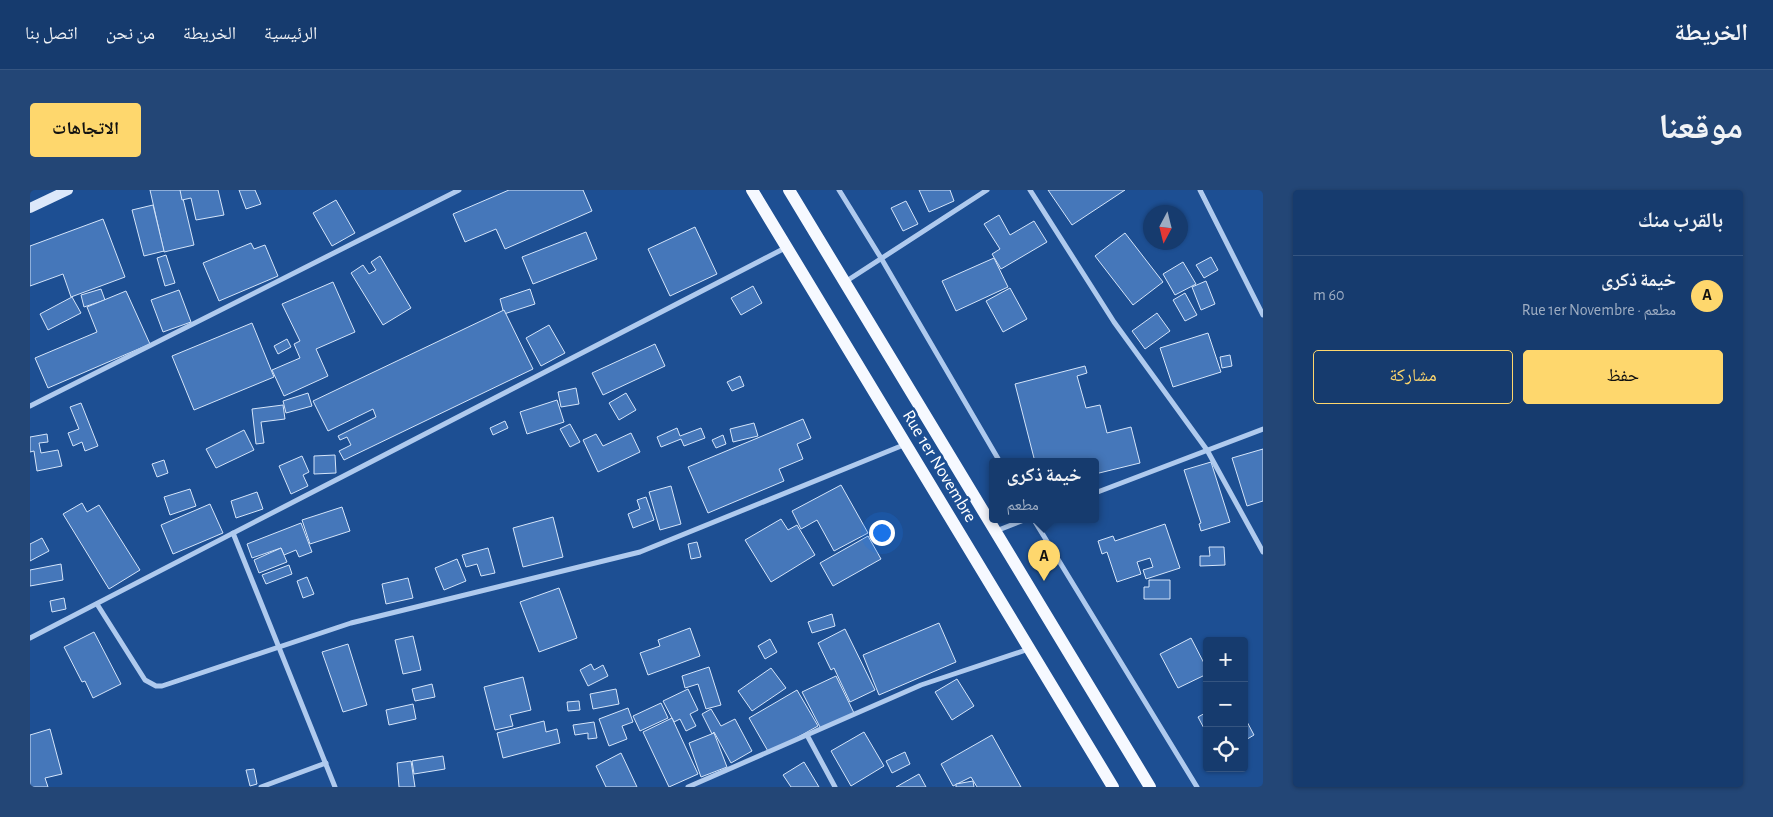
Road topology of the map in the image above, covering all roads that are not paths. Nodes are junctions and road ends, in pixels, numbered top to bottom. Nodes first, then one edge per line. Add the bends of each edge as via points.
1 (68, 190) edge
2 (459, 190) edge
3 (752, 190) edge
4 (789, 190) edge
5 (839, 190) edge
6 (987, 190) edge
7 (1030, 190) edge
8 (1200, 190) edge
9 (30, 208) edge
10 (788, 247) junction
11 (881, 258) junction
12 (844, 282) junction
13 (1263, 315) edge
14 (30, 406) edge
15 (1263, 428) edge
16 (906, 444) junction
17 (1207, 450) junction
18 (998, 458) edge
19 (1099, 491) edge
20 (989, 520) edge
21 (991, 523) edge
22 (1016, 523) edge
23 (1036, 523) edge
24 (996, 531) junction
25 (233, 534) junction
26 (1263, 552) edge
27 (97, 604) junction
28 (30, 638) edge
29 (277, 646) junction
30 (1030, 649) junction
31 (807, 735) junction
32 (326, 763) junction
33 (261, 787) edge
34 (335, 787) edge
35 (688, 787) edge
36 (835, 787) edge
37 (1113, 787) edge
38 (1150, 787) edge
39 (1197, 787) edge

1 - 9 street
2 - 14 street
3 - 10 main road, Rue 1er Novembre
4 - 12 main road
5 - 11 street
6 - 11 street
7 - 17 street via 1114,322
8 - 13 street
10 - 16 main road, Rue 1er Novembre
10 - 25 street
11 - 12 street
11 - 18 street
12 - 20 main road
15 - 17 street
16 - 29 street via 640,552 351,623
16 - 30 main road, Rue 1er Novembre
17 - 19 street
17 - 26 street
21 - 24 main road
22 - 24 street
23 - 39 street
24 - 38 main road
25 - 27 street
25 - 29 street
27 - 28 street
27 - 29 street via 145,680 156,686
29 - 32 street
30 - 31 street via 920,685
30 - 37 main road, Rue 1er Novembre
31 - 35 street
31 - 36 street
32 - 33 street
32 - 34 street

